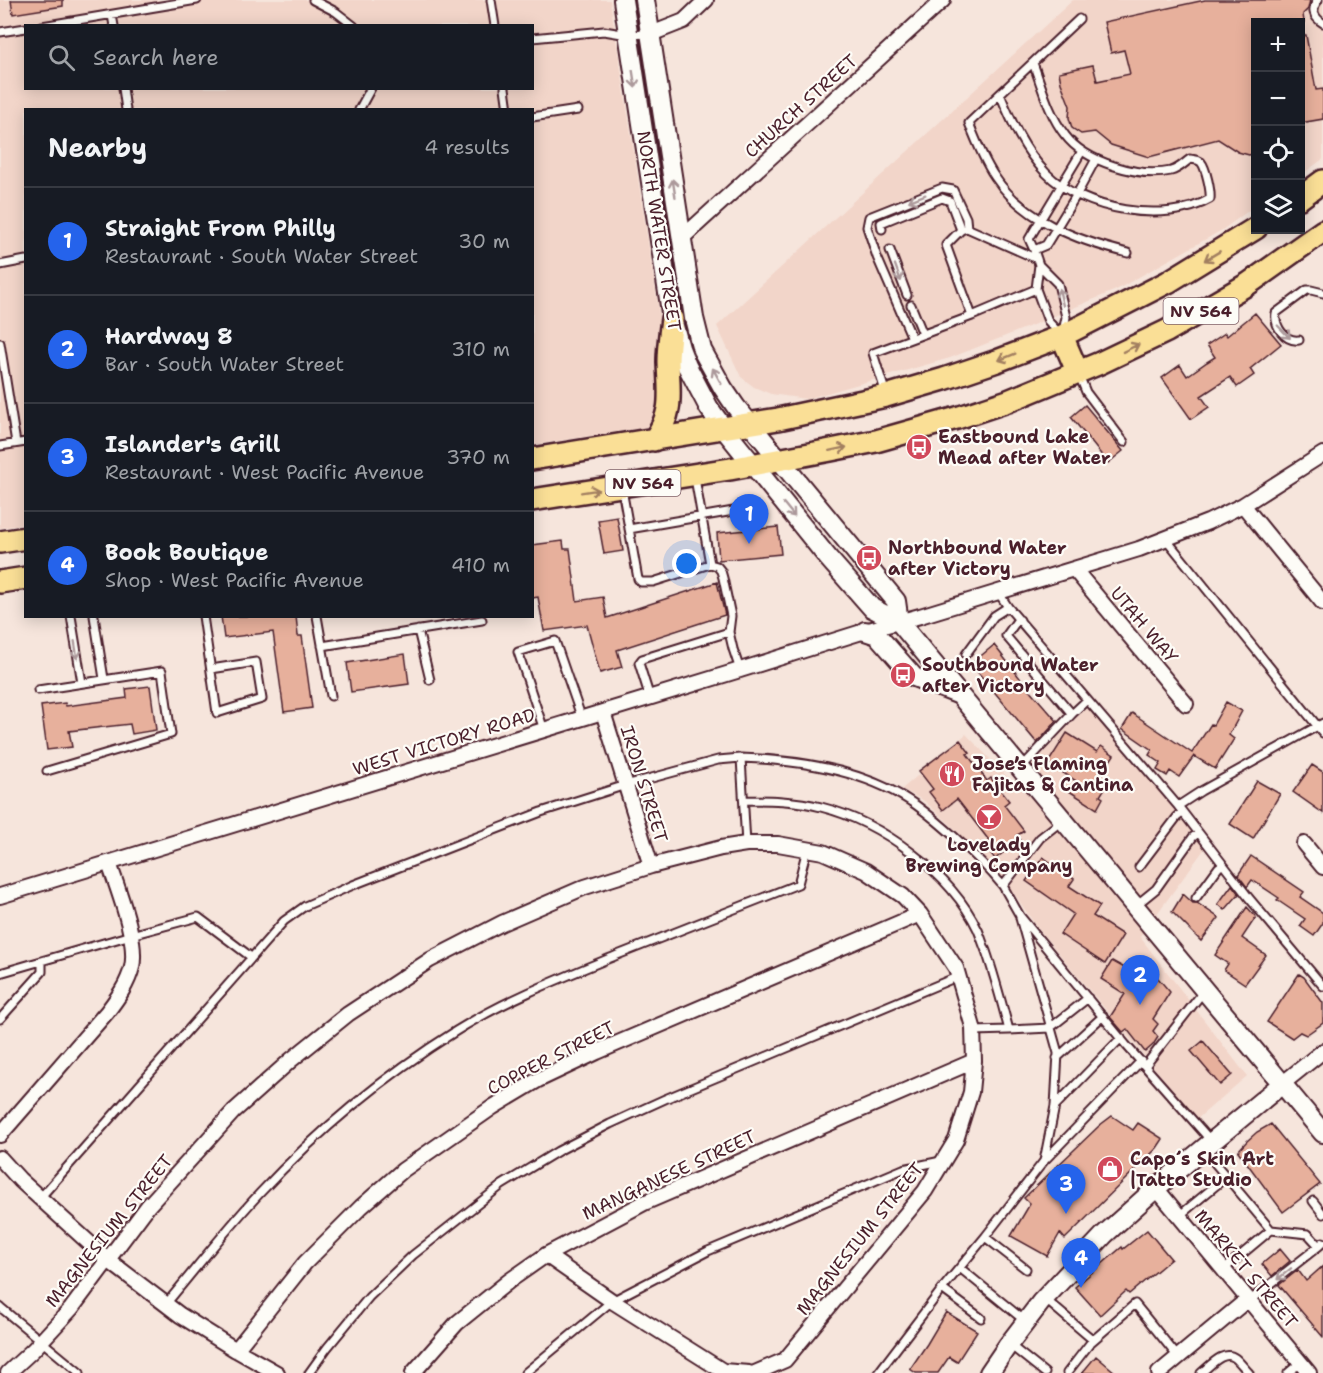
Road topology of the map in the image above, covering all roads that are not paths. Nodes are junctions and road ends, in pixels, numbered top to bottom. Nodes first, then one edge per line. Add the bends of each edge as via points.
1 (197, 0) edge
2 (313, 0) edge
3 (491, 0) edge
4 (622, 0) edge
5 (645, 0) edge
6 (706, 0) edge
7 (943, 0) edge
8 (1318, 0) edge
9 (112, 15) junction
10 (1079, 19) dead end
11 (1323, 23) edge
12 (55, 24) edge
13 (114, 24) edge
14 (351, 24) edge
15 (495, 24) edge
16 (24, 28) edge
17 (0, 32) edge
18 (651, 34) junction
19 (628, 35) junction
20 (534, 38) edge
21 (1033, 63) junction
22 (123, 90) edge
23 (370, 90) edge
24 (505, 90) edge
25 (1000, 94) junction
26 (126, 108) edge
27 (360, 108) edge
28 (508, 108) edge
29 (578, 110) dead end
30 (534, 117) edge
31 (1082, 151) junction
32 (1096, 159) junction
33 (1323, 181) edge
34 (1062, 185) junction
35 (1077, 194) junction
36 (1305, 194) edge
37 (1042, 220) junction
38 (1056, 228) junction
39 (882, 229) dead end
40 (964, 229) junction
41 (1251, 231) edge
42 (1323, 231) edge
43 (682, 238) junction
44 (890, 250) dead end
45 (1034, 250) junction
46 (1128, 253) dead end
47 (24, 260) edge
48 (1038, 262) junction
49 (0, 265) edge
50 (1036, 289) junction
51 (1323, 293) edge
52 (907, 295) dead end
53 (911, 305) dead end
54 (972, 316) junction
55 (672, 319) junction
56 (923, 334) junction
57 (1062, 336) junction
58 (912, 338) junction
59 (1299, 340) dead end
60 (0, 343) edge
61 (1078, 373) junction
62 (886, 396) junction
63 (738, 431) junction
64 (654, 440) junction
65 (24, 441) edge
66 (1124, 442) dead end
67 (16, 443) junction
68 (0, 446) edge
69 (767, 457) junction
70 (1322, 458) edge
71 (534, 459) edge
72 (695, 474) junction
73 (622, 486) junction
74 (534, 500) edge
75 (1243, 505) junction
76 (751, 508) dead end
77 (702, 516) junction
78 (629, 529) junction
79 (24, 538) edge
80 (1166, 539) junction
81 (0, 542) edge
82 (710, 564) junction
83 (1074, 569) junction
84 (24, 578) edge
85 (0, 582) edge
86 (998, 592) junction
87 (1323, 603) edge
88 (1008, 607) junction
89 (71, 618) edge
90 (94, 618) edge
91 (203, 618) edge
92 (317, 618) edge
93 (482, 620) dead end
94 (1020, 620) junction
95 (899, 622) junction
96 (418, 630) junction
97 (865, 631) junction
98 (729, 632) junction
99 (322, 645) junction
100 (966, 654) dead end
101 (211, 669) junction
102 (740, 670) junction
103 (104, 679) junction
104 (430, 680) dead end
105 (82, 683) junction
106 (38, 690) dead end
107 (959, 694) junction
108 (331, 696) dead end
109 (650, 698) junction
110 (1087, 700) junction
111 (1186, 704) dead end
112 (603, 712) junction
113 (1072, 714) junction
114 (582, 718) junction
115 (1321, 728) edge
116 (544, 730) junction
117 (741, 758) junction
118 (1020, 769) junction
119 (47, 771) dead end
120 (626, 786) junction
121 (744, 800) junction
122 (1180, 809) junction
123 (1063, 820) junction
124 (1198, 833) junction
125 (746, 844) junction
126 (1304, 844) dead end
127 (807, 849) junction
128 (109, 863) junction
129 (1222, 864) junction
130 (651, 866) junction
131 (1139, 867) dead end
132 (1323, 867) edge
133 (1003, 886) junction
134 (0, 896) edge
135 (1196, 898) dead end
136 (1135, 906) junction
137 (920, 914) junction
138 (1020, 916) junction
139 (131, 935) junction
140 (251, 957) junction
141 (42, 961) junction
142 (0, 973) edge
143 (959, 976) junction
144 (1323, 986) edge
145 (1205, 990) junction
146 (1088, 998) junction
147 (1103, 1016) junction
148 (0, 1019) edge
149 (1050, 1028) junction
150 (1009, 1030) junction
151 (973, 1031) junction
152 (1121, 1038) junction
153 (1323, 1051) edge
154 (1057, 1058) junction
155 (974, 1061) junction
156 (1143, 1063) junction
157 (1282, 1084) junction
158 (1055, 1106) junction
159 (1323, 1132) edge
160 (0, 1136) edge
161 (1207, 1146) junction
162 (0, 1158) edge
163 (943, 1161) junction
164 (1044, 1161) junction
165 (1226, 1177) junction
166 (1156, 1188) junction
167 (40, 1198) junction
168 (1313, 1201) dead end
169 (1323, 1214) edge
170 (1179, 1216) junction
171 (1270, 1230) junction
172 (985, 1236) junction
173 (1321, 1244) edge
174 (546, 1255) junction
175 (108, 1260) junction
176 (960, 1268) junction
177 (1026, 1269) dead end
178 (1223, 1270) junction
179 (942, 1289) junction
180 (1044, 1298) junction
181 (1249, 1300) junction
182 (612, 1301) junction
183 (166, 1304) junction
184 (0, 1307) edge
185 (981, 1318) dead end
186 (1026, 1321) junction
187 (1093, 1340) junction
188 (41, 1342) junction
189 (1009, 1344) junction
190 (236, 1350) junction
191 (1178, 1357) junction
192 (1304, 1368) edge
193 (8, 1373) edge
194 (80, 1373) edge
195 (278, 1373) edge
196 (309, 1373) edge
197 (413, 1373) edge
198 (525, 1373) edge
199 (749, 1373) edge
200 (755, 1373) edge
201 (878, 1373) edge
202 (989, 1373) edge
203 (1045, 1373) edge
204 (1067, 1373) edge
205 (1159, 1373) edge
206 (1201, 1373) edge
207 (1249, 1373) edge
208 (1288, 1373) edge

1 - 9 lane
2 - 14 lane
3 - 15 lane
4 - 19 main road, NORTH WATER STREET
5 - 18 main road, NORTH WATER STREET
6 - 18 street via 684,21
7 - 43 street, CHURCH STREET
8 - 11 lane via 1313,12
9 - 12 lane
9 - 13 lane
10 - 21 lane
16 - 17 lane
18 - 19 lane
43 -> 18 main road, NORTH WATER STREET
19 - 20 lane via 604,31
19 -> 55 main road, NORTH WATER STREET
21 - 25 lane
21 - 31 lane via 1055,119 1065,136
22 - 26 lane
23 - 27 lane
24 - 28 lane
25 - 34 lane via 1026,147 1048,175
25 - 37 lane via 969,123 995,177 1010,196
29 - 30 lane
31 - 32 lane
31 - 34 lane
32 - 35 lane
32 - 35 lane via 1153,172 1169,171 1190,159 1196,160 1205,172 1210,198 1182,209 1135,212 1102,205
33 - 36 main road
34 - 35 lane
34 - 37 lane
35 - 38 lane
37 - 38 lane
37 - 45 lane via 1029,240
38 - 45 lane via 1046,245
38 - 46 lane
39 - 40 lane via 881,223 942,198 950,201
40 - 48 lane
40 - 54 lane via 946,245
40 -> 58 lane via 966,218 953,190 942,188 869,217 867,227 877,256
41 -> 57 main road, NV 564 via 1168,282
61 -> 42 main road, NV 564 via 1167,331 1248,284
63 -> 43 main road, NORTH WATER STREET via 736,407 702,350
44 -> 52 lane
45 - 48 lane
47 - 49 lane
48 - 50 lane
57 -> 48 lane via 1066,317 1058,284
50 - 54 lane
50 - 57 lane via 1048,321
51 -> 59 lane via 1306,290 1276,313 1276,325 1284,335
53 - 56 lane
54 - 56 lane
55 - 63 main road, NORTH WATER STREET via 687,366 709,408
55 - 64 main road via 668,411
56 - 58 lane
57 - 61 main road
57 -> 62 main road, NV 564
58 - 62 lane via 873,353
60 - 67 lane
61 - 66 lane via 1086,392
69 -> 61 main road, NV 564 via 876,441 1008,401
62 - 63 main road, NV 564
63 - 64 main road, NV 564
63 - 69 main road
63 - 69 main road, NORTH WATER STREET
64 - 71 main road, NV 564
65 - 67 lane
67 - 68 lane
69 - 72 main road, NV 564
69 - 95 main road via 896,601
69 -> 95 main road via 829,559 872,608
70 - 75 street, WEST VICTORY ROAD
72 - 73 main road, NV 564
72 - 77 lane
74 -> 73 main road, NV 564
73 - 78 lane
75 - 80 street, WEST VICTORY ROAD
75 - 87 street
76 - 77 lane
77 - 78 lane
77 - 82 lane
78 - 82 lane via 641,582 653,582
79 - 81 main road
80 - 83 street, WEST VICTORY ROAD
80 - 115 lane
82 - 98 lane via 717,566 723,578 731,616
83 - 86 street, WEST VICTORY ROAD
83 - 111 street, UTAH WAY
84 - 85 main road
86 - 88 lane
86 - 95 street, WEST VICTORY ROAD
88 - 94 lane
88 - 100 lane via 994,616
89 -> 105 lane
90 - 103 lane
91 - 101 lane
92 - 99 lane
93 - 96 lane
94 - 110 lane
94 - 113 lane via 1006,636
95 - 97 street, WEST VICTORY ROAD
95 - 107 main road
96 - 99 lane
96 - 104 lane
97 - 102 street, WEST VICTORY ROAD
97 - 107 main road via 877,635 914,677
98 - 102 lane
98 - 109 lane via 642,659 639,663
99 - 108 lane
101 - 101 lane via 217,713 262,699 256,662
102 - 109 street, WEST VICTORY ROAD
103 - 105 lane
103 - 119 lane via 162,671 171,734
105 - 106 lane
107 - 118 main road
109 - 112 street, WEST VICTORY ROAD
110 - 113 lane
110 - 122 lane
112 - 114 street, WEST VICTORY ROAD
112 - 120 street, IRON STREET
113 - 118 lane
114 - 116 street, WEST VICTORY ROAD
114 - 116 lane via 555,641 518,652
115 - 122 lane via 1201,791
116 - 128 street, WEST VICTORY ROAD
117 - 120 lane via 718,760
117 - 121 lane
117 - 133 lane via 830,768 891,791 942,826
118 - 123 main road
120 - 130 street, IRON STREET
120 - 140 lane via 541,812 305,906 284,921
121 - 125 lane
121 - 150 lane via 793,801 821,807 888,837 929,866 956,895 978,930
122 - 124 lane
122 - 131 lane
123 - 133 lane via 1040,838
123 - 136 main road
124 - 129 lane
124 - 136 lane via 1156,889
125 - 127 street, MAGNESIUM STREET
125 - 130 street, MAGNESIUM STREET
126 - 132 street
127 - 137 street, MAGNESIUM STREET via 866,871 903,896
127 - 183 lane via 798,884 507,1002 402,1068 294,1158
128 - 134 street, WEST VICTORY ROAD
128 - 139 street
129 - 135 lane
129 - 144 lane via 1245,900
130 - 175 street, MAGNESIUM STREET via 585,887 502,923 430,960 348,1014 234,1111 148,1206
133 - 138 lane
136 - 145 main road
137 - 143 street, MAGNESIUM STREET
137 - 190 street, COPPER STREET via 597,1052 493,1107 404,1170 361,1207 305,1263
138 - 146 lane
138 - 149 lane
139 - 140 lane via 198,917
139 - 141 lane
139 - 160 street via 134,957 122,992
140 - 167 lane
141 - 142 lane
141 - 148 lane via 42,972
143 - 151 street, MAGNESIUM STREET
143 - 196 lane via 610,1124 512,1179 413,1255 369,1297
145 - 156 lane
145 - 157 main road
146 - 147 lane
146 - 149 lane
147 - 152 lane
147 - 154 lane
149 - 150 lane
149 - 154 lane
150 - 151 lane
151 - 155 street, MAGNESIUM STREET
152 - 156 lane
152 - 158 lane
153 - 157 street
154 - 158 lane
155 - 163 street, MAGNESIUM STREET via 971,1092 956,1140
155 - 174 street, MANGANESE STREET via 644,1203
156 - 161 lane
156 - 164 lane
157 - 159 main road
157 - 161 main road
158 - 164 lane
161 - 165 lane
161 - 166 main road
162 - 167 street
163 - 182 lane via 903,1169 708,1251
163 - 200 street, MAGNESIUM STREET via 925,1191 785,1360
164 - 172 lane
165 - 170 lane
165 - 171 lane
166 - 170 street, MARKET STREET
166 - 180 main road
167 - 175 street
168 - 169 lane
170 - 178 street, MARKET STREET
171 - 173 lane via 1308,1234
171 - 178 lane
172 - 176 lane
172 - 177 lane
173 -> 181 lane
174 - 182 street
174 - 197 street, MANGANESE STREET via 458,1323
175 - 183 street
175 - 188 street, MAGNESIUM STREET
176 - 179 lane
176 - 186 lane
178 - 181 street, MARKET STREET
179 - 185 lane
179 - 201 lane
180 - 186 main road
180 - 187 lane
181 - 191 street
181 - 192 street, MARKET STREET
182 - 198 lane
182 - 199 street via 723,1371
183 - 190 street
184 - 188 lane
186 - 189 main road
187 - 191 lane via 1135,1304
187 - 204 lane
188 - 193 street, MAGNESIUM STREET
188 - 194 lane
189 - 202 main road
189 - 203 lane
190 - 195 street
191 - 205 street
192 - 208 lane
206 - 207 lane via 1219,1358 1230,1355

